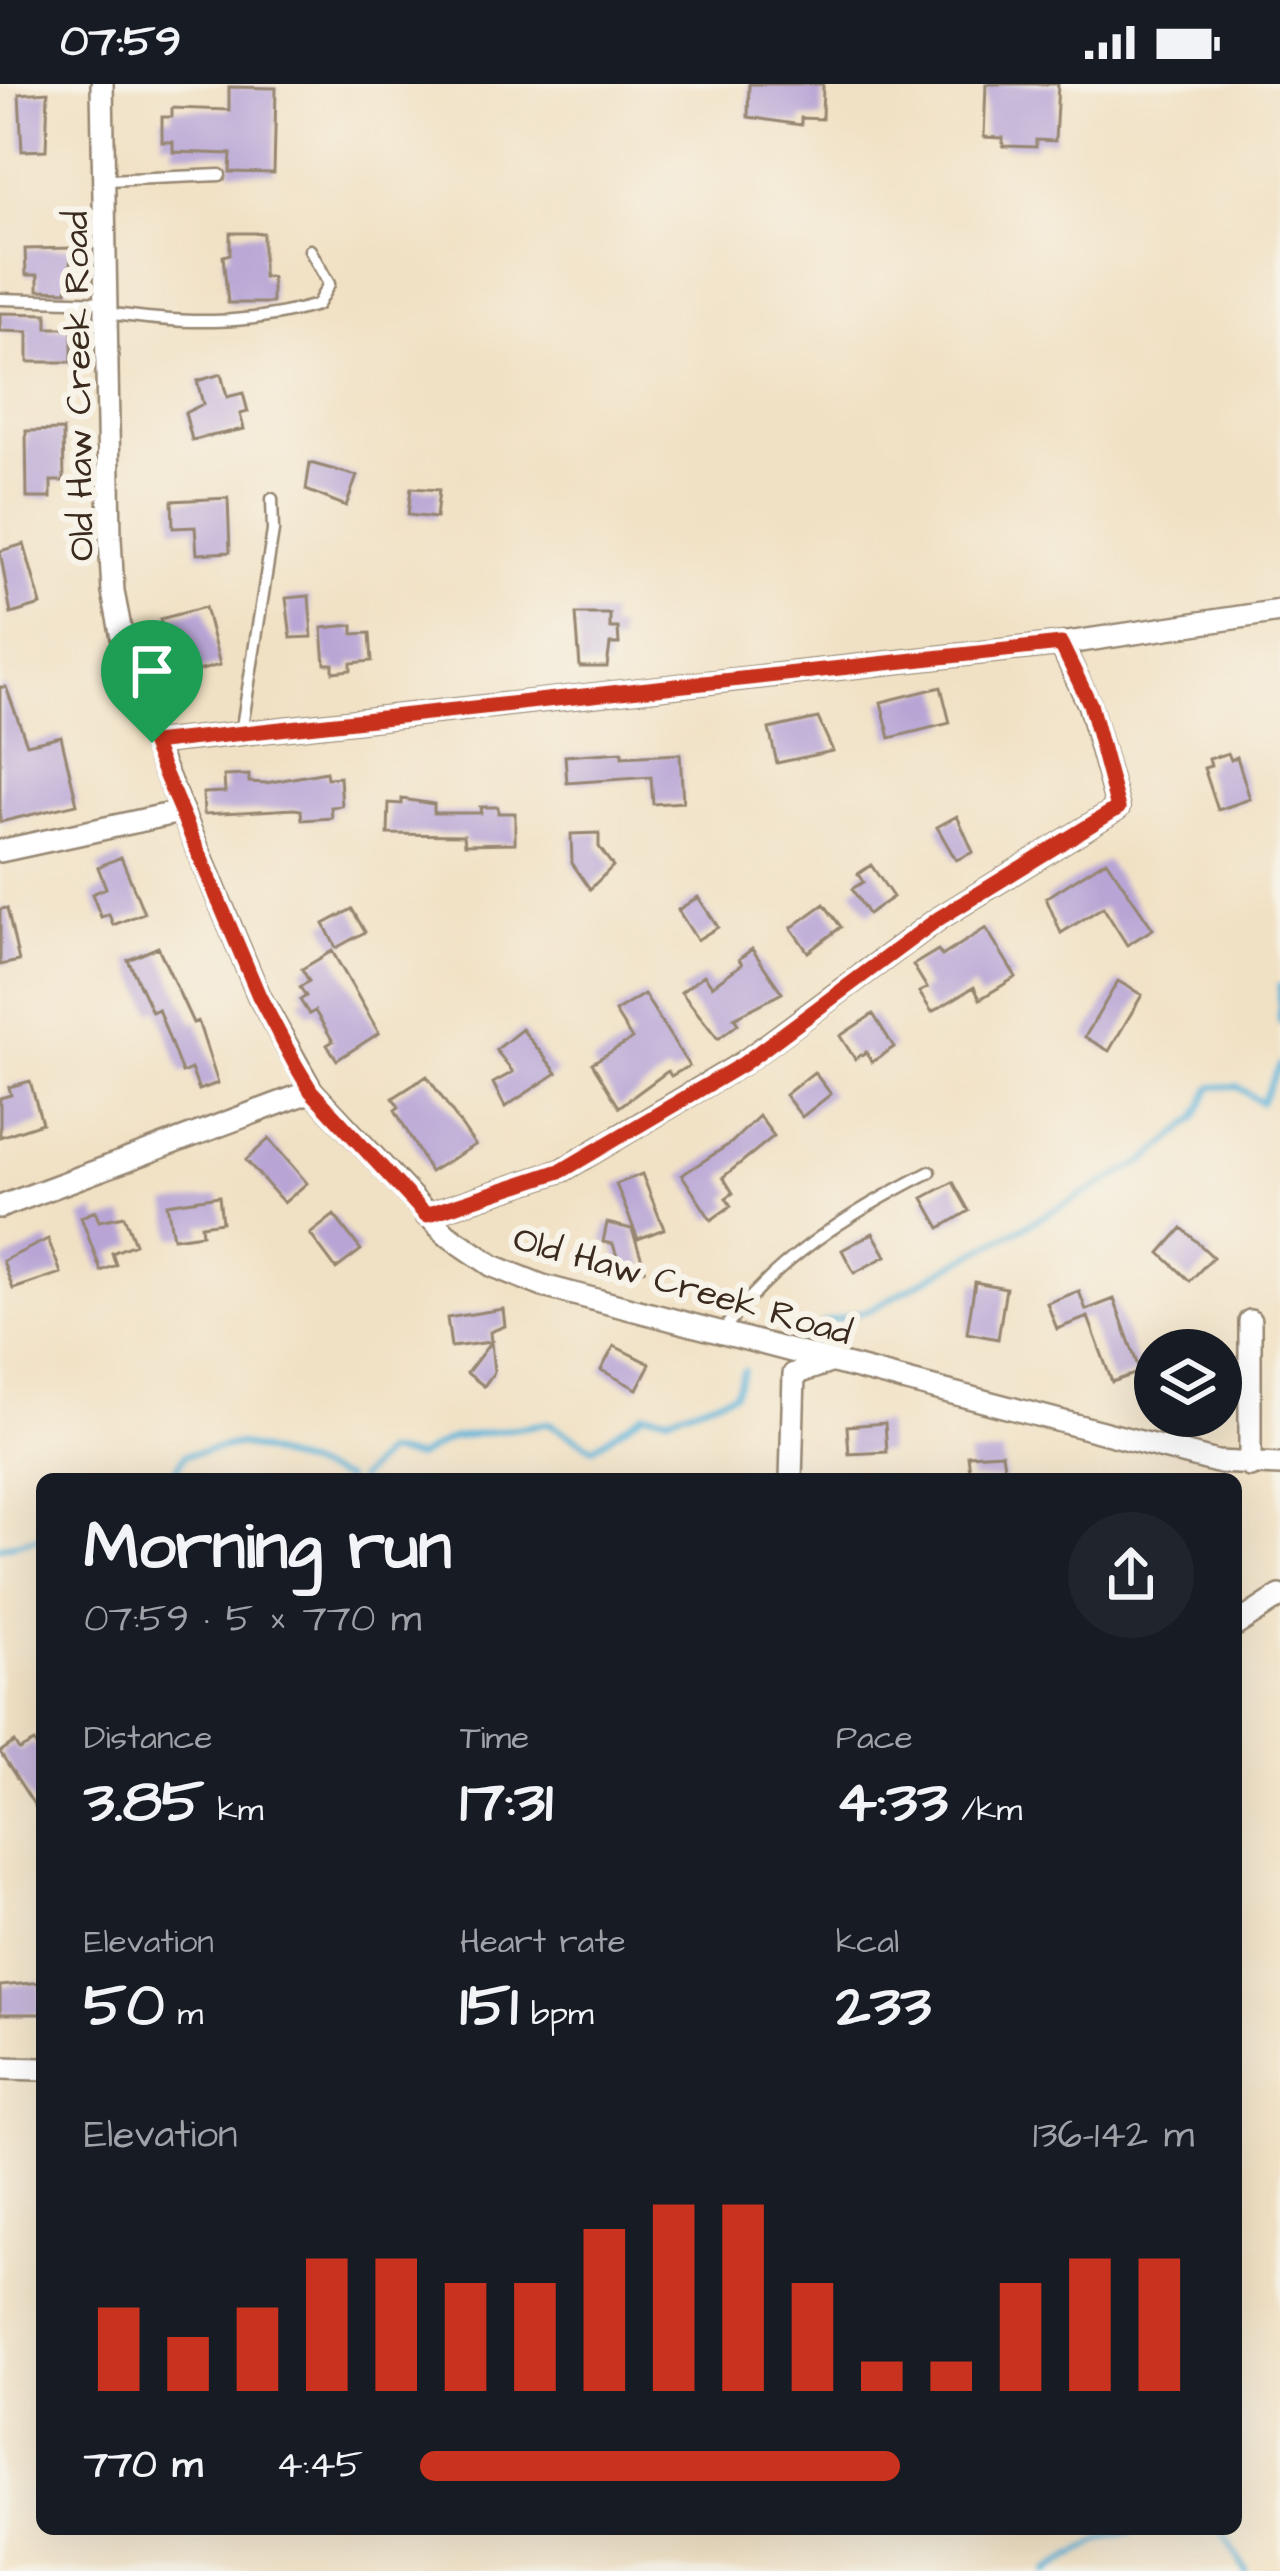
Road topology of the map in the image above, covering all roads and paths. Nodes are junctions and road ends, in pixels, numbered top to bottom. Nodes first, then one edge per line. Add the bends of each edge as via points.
1 (102, 84) edge
2 (220, 175) dead end
3 (108, 180) junction
4 (310, 250) dead end
5 (0, 299) edge
6 (108, 307) junction
7 (272, 500) dead end
8 (1280, 611) edge
9 (1061, 644) junction
10 (241, 733) junction
11 (152, 743) junction
12 (180, 812) junction
13 (0, 851) edge
14 (311, 1091) junction
15 (930, 1172) dead end
16 (0, 1207) edge
17 (426, 1215) junction
18 (1250, 1321) dead end
19 (721, 1333) junction
20 (832, 1362) junction
21 (1280, 1465) edge
22 (1250, 1466) junction
23 (791, 1473) edge
24 (1280, 1596) edge
25 (1242, 1621) edge
26 (0, 2068) edge
27 (36, 2069) edge

1 - 3 street, Old Haw Creek Road
2 - 3 lane
3 - 6 street, Old Haw Creek Road
4 - 6 lane via 328,284 316,305 286,314 185,324
5 - 6 lane
6 - 11 street, Old Haw Creek Road via 113,592
7 - 10 lane
8 - 9 street
9 - 10 street
9 - 17 street via 1090,704 1118,808 938,919 743,1064 584,1158
10 - 11 street
11 - 12 street, Old Haw Creek Road
12 - 13 street
12 - 14 street, Old Haw Creek Road via 259,996
14 - 16 street
14 - 17 street, Old Haw Creek Road
15 - 19 lane via 795,1256
17 - 19 street, Old Haw Creek Road via 472,1253 518,1276
18 - 22 street
19 - 20 street, Old Haw Creek Road
20 - 22 street, Old Haw Creek Road
20 - 23 street via 794,1374
21 - 22 street, Old Haw Creek Road
24 - 25 street
26 - 27 street

